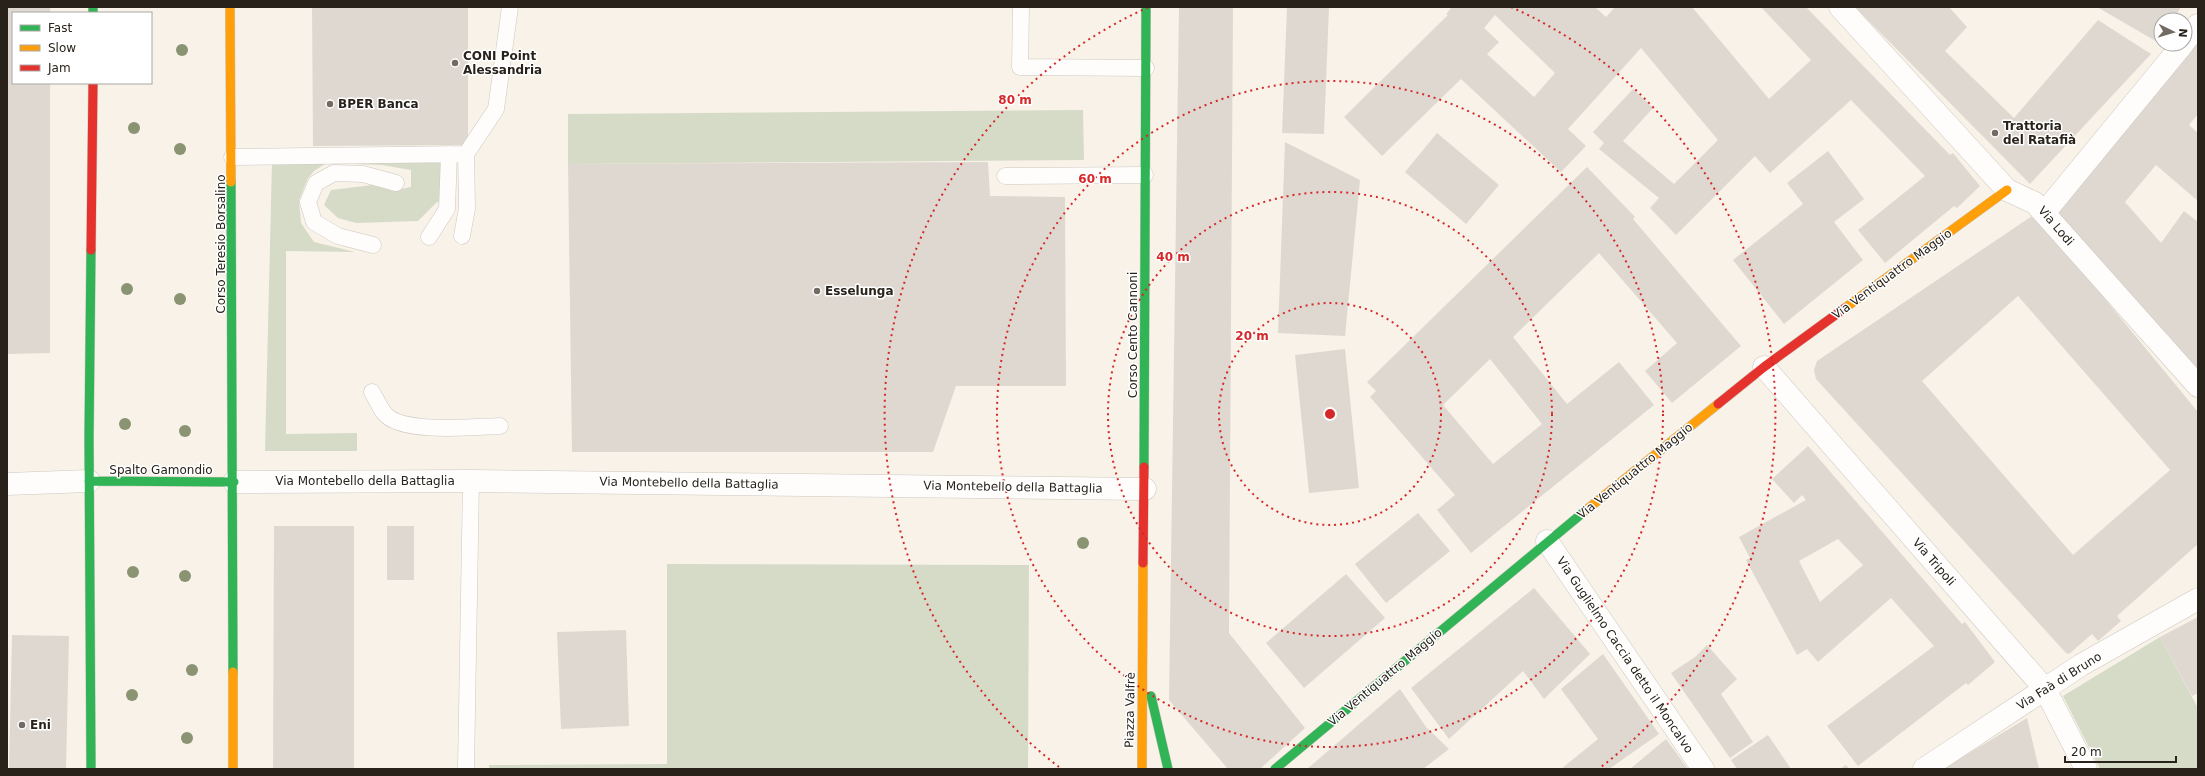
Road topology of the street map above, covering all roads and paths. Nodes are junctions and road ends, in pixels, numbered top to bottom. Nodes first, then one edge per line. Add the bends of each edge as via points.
1 (230, 7) edge
2 (510, 7) edge
3 (1020, 7) edge
4 (1146, 7) edge
5 (1840, 7) edge
6 (2176, 52) edge
7 (1146, 68) junction
8 (93, 84) edge
9 (449, 154) junction
10 (466, 154) junction
11 (232, 157) junction
12 (1145, 175) junction
13 (1005, 176) dead end
14 (396, 183) dead end
15 (2007, 190) junction
16 (2044, 212) junction
17 (429, 236) dead end
18 (462, 236) dead end
19 (374, 245) dead end
20 (1764, 367) junction
21 (2198, 386) edge
22 (372, 392) dead end
23 (500, 426) dead end
24 (89, 481) junction
25 (471, 481) junction
26 (234, 482) junction
27 (7, 484) edge
28 (1145, 489) junction
29 (1547, 541) junction
30 (2198, 599) edge
31 (1143, 663) junction
32 (2045, 689) junction
33 (91, 769) edge
34 (233, 769) edge
35 (466, 769) edge
36 (1142, 769) edge
37 (1168, 769) edge
38 (1275, 769) edge
39 (1703, 769) edge
40 (1924, 769) edge
41 (2086, 769) edge

1 - 11 street, Corso Teresio Borsalino
2 - 10 lane via 496,109
3 - 7 lane via 1020,67
4 - 7 street, Corso Cento Cannoni
5 - 15 street, Via Lodi
6 - 16 street
7 - 12 street, Corso Cento Cannoni
8 - 24 street
9 - 10 lane
9 - 11 lane
9 - 17 lane via 447,209
10 - 18 lane via 467,208
11 - 26 street, Corso Teresio Borsalino
12 - 13 lane
12 - 28 street, Corso Cento Cannoni
14 - 19 lane via 363,174 334,173 316,183 308,202 314,222 338,236
15 - 16 street, Via Lodi via 2035,202
15 - 20 street, Via Ventiquattro Maggio
16 - 21 street, Via Lodi
20 - 29 street, Via Ventiquattro Maggio
20 - 32 street, Via Tripoli
22 - 23 lane via 385,415 405,425
24 - 26 street, Spalto Gamondio
24 - 27 street
24 - 33 street
25 - 26 street, Via Montebello della Battaglia
25 - 28 street, Via Montebello della Battaglia
25 - 35 lane
26 - 34 street
28 - 31 street, Corso Cento Cannoni
29 - 38 street, Via Ventiquattro Maggio
29 - 39 street, Via Guglielmo Caccia detto il Moncalvo
30 - 32 street, Via Faà di Bruno via 2081,665
31 - 36 street, Piazza Valfrè
31 - 37 street, Piazza Valfrè
32 - 40 street, Via Faà di Bruno
32 - 41 street, Via Tripoli

